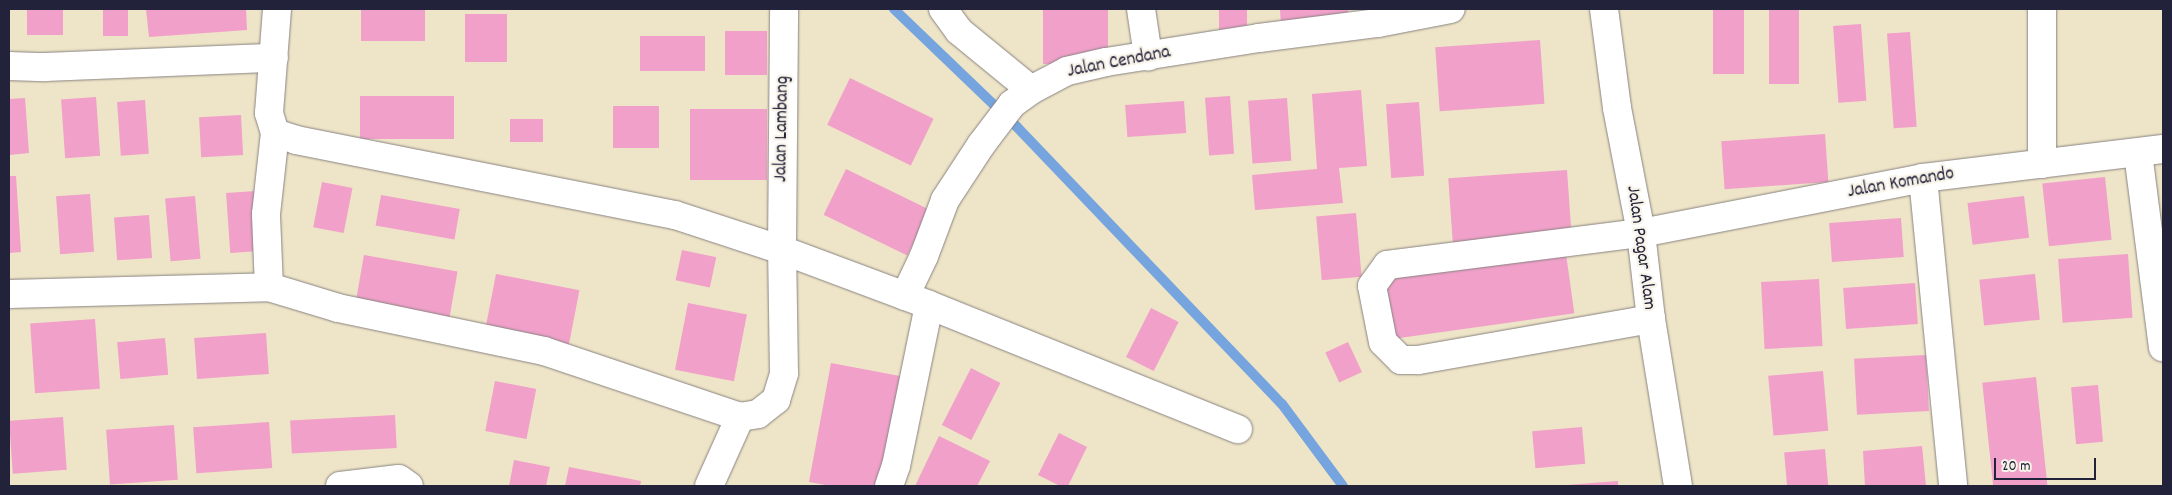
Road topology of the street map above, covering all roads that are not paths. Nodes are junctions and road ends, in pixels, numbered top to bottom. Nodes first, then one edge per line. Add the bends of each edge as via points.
1 (276, 9) edge
2 (784, 9) edge
3 (943, 9) edge
4 (1141, 9) edge
5 (1451, 9) edge
6 (1604, 9) edge
7 (2042, 9) edge
8 (1377, 16) edge
9 (1148, 56) junction
10 (274, 58) junction
11 (9, 66) edge
12 (1021, 97) junction
13 (275, 133) junction
14 (2151, 151) edge
15 (2042, 164) junction
16 (1923, 178) junction
17 (1641, 233) junction
18 (782, 250) junction
19 (269, 287) junction
20 (9, 294) edge
21 (917, 300) junction
22 (1651, 319) junction
23 (2163, 347) edge
24 (740, 417) junction
25 (1238, 429) dead end
26 (340, 486) edge
27 (409, 486) edge
28 (709, 486) edge
29 (889, 486) edge
30 (1678, 486) edge
31 (1953, 486) edge

1 - 10 street
2 - 18 street, Jalan Lambang
3 - 12 street via 959,31
4 - 9 street
5 - 8 street, Jalan Cendana
6 - 17 street, Jalan Pagar Alam via 1617,108
7 - 15 street
8 - 9 street, Jalan Cendana
9 - 12 street, Jalan Cendana via 1067,71
10 - 11 street
10 - 13 street via 269,113
12 - 21 street, Jalan Cendana via 981,145 945,200 924,256
13 - 18 street via 296,140 675,215
13 - 19 street via 266,214
14 - 15 street, Jalan Komando
14 - 23 street
15 - 16 street, Jalan Komando
16 - 17 street, Jalan Komando
16 - 31 street
17 - 22 street, Jalan Pagar Alam
17 - 22 street, Jalan Komando via 1386,265 1372,286 1383,342 1401,360 1418,360
18 - 21 street
18 - 24 street, Jalan Lambang via 784,373 776,400 758,414
19 - 20 street
19 - 24 street via 338,308 544,351
21 - 25 street
21 - 29 street, Jalan Cendana via 896,466
22 - 30 street, Jalan Pagar Alam
24 - 28 street
26 - 27 street via 399,479

